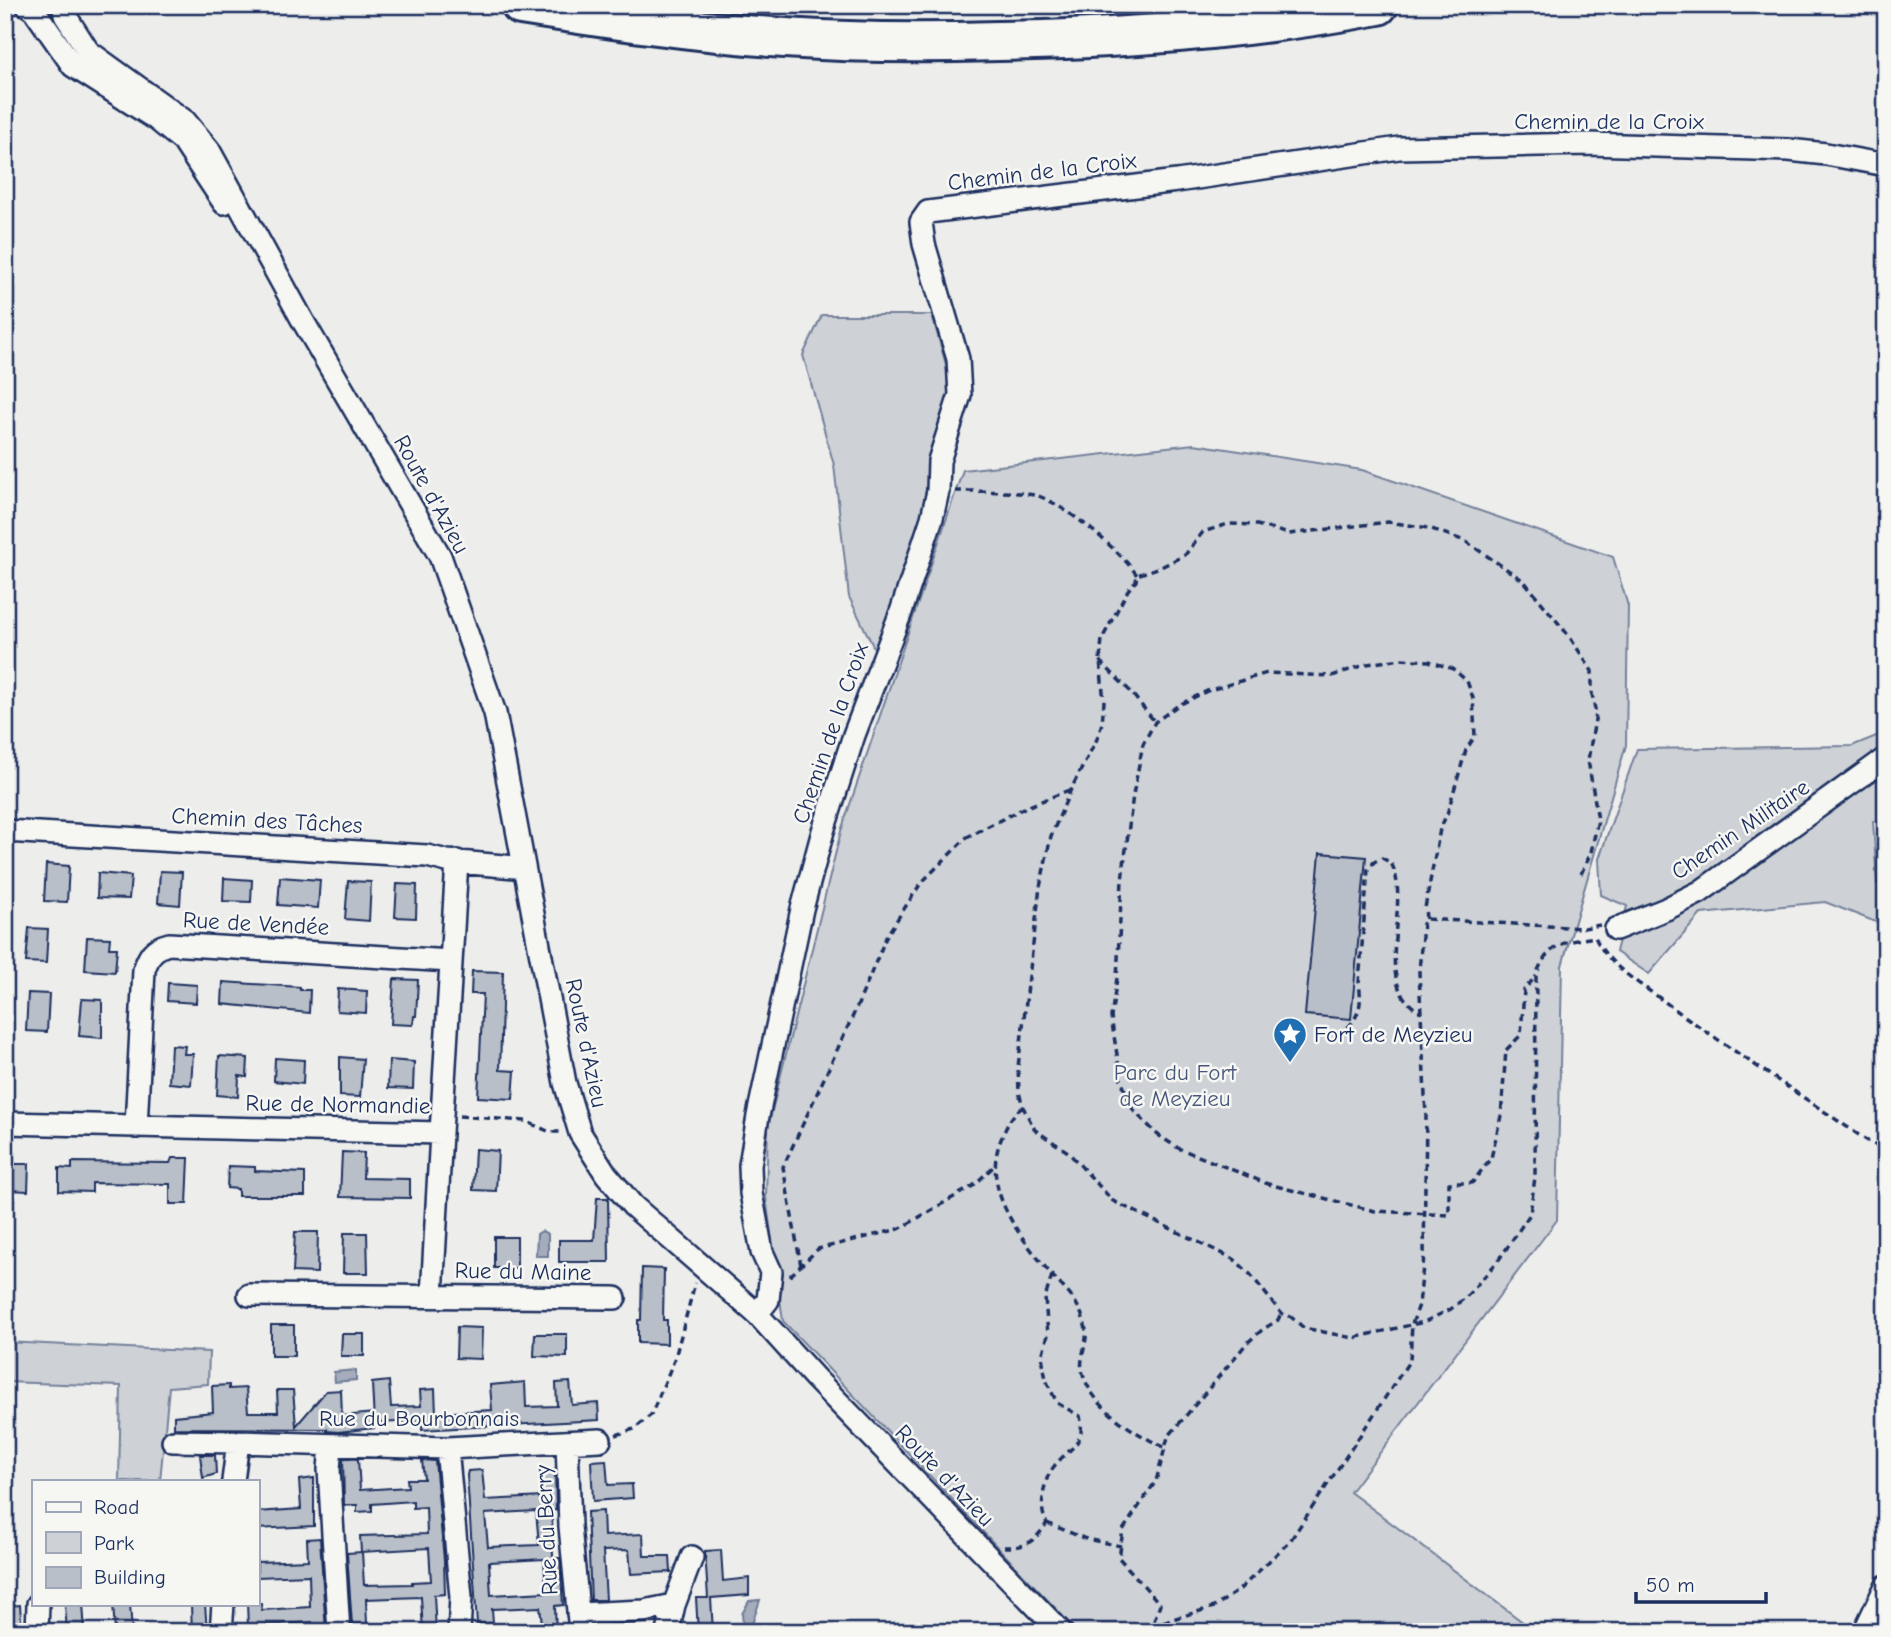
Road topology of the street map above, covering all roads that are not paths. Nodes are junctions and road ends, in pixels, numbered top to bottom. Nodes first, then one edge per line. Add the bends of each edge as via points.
1 (27, 5) edge
2 (63, 5) edge
3 (522, 5) edge
4 (693, 5) edge
5 (1195, 5) edge
6 (1378, 5) edge
7 (1886, 165) edge
8 (303, 321) junction
9 (1886, 758) edge
10 (5, 831) edge
11 (457, 861) junction
12 (524, 866) junction
13 (1609, 927) road end
14 (451, 961) junction
15 (5, 1124) edge
16 (442, 1124) junction
17 (136, 1126) junction
18 (249, 1295) dead end
19 (432, 1296) junction
20 (615, 1298) dead end
21 (757, 1314) junction
22 (600, 1440) road end
23 (173, 1441) dead end
24 (238, 1442) junction
25 (568, 1442) junction
26 (331, 1446) junction
27 (447, 1448) junction
28 (233, 1480) edge
29 (692, 1557) dead end
30 (1886, 1586) edge
31 (674, 1605) junction
32 (38, 1606) edge
33 (223, 1606) edge
34 (579, 1623) edge
35 (37, 1632) edge
36 (221, 1632) edge
37 (339, 1632) edge
38 (459, 1632) edge
39 (668, 1632) edge
40 (1061, 1632) edge
41 (1864, 1632) edge

1 - 8 street, Route d'Azieu via 73,66 183,141
2 - 8 street, Route d'Azieu via 88,51 185,121 209,150
3 - 6 highway via 709,32 857,42 1101,39 1213,29
4 - 5 highway via 966,20 1096,15
7 - 21 street, Chemin de la Croix via 1788,150 1589,144 1399,148 928,212 922,222 924,244 958,359 960,395 939,461 932,518 823,831 802,909 750,1165 762,1252 771,1272 768,1300
8 - 12 street, Route d'Azieu via 440,556 495,713
9 - 13 street, Chemin Militaire via 1700,892 1666,909
10 - 11 street, Chemin des Tâches
11 - 12 street, Chemin des Tâches
11 - 14 street, Rue de Normandie
12 - 21 street, Route d'Azieu via 565,1083 580,1133 633,1206
14 - 16 street, Rue de Normandie
14 - 17 street, Rue de Vendée via 169,944 157,947 144,970
15 - 17 street, Rue de Normandie
16 - 17 street, Rue de Normandie
16 - 19 street, Rue du Maine
18 - 19 street, Rue du Maine
19 - 20 street, Rue du Maine
21 - 40 street, Route d'Azieu
22 - 25 street, Rue du Bourbonnais
23 - 24 street, Rue du Bourbonnais
24 - 26 street, Rue du Bourbonnais
24 - 28 street
25 - 27 street, Rue du Bourbonnais
25 - 34 street, Rue du Berry
26 - 27 street, Rue du Bourbonnais
26 - 37 street
27 - 38 street via 461,1597
29 - 31 street
30 - 41 street
31 - 34 street, Rue du Berry
31 - 39 street
32 - 35 street
33 - 36 street

